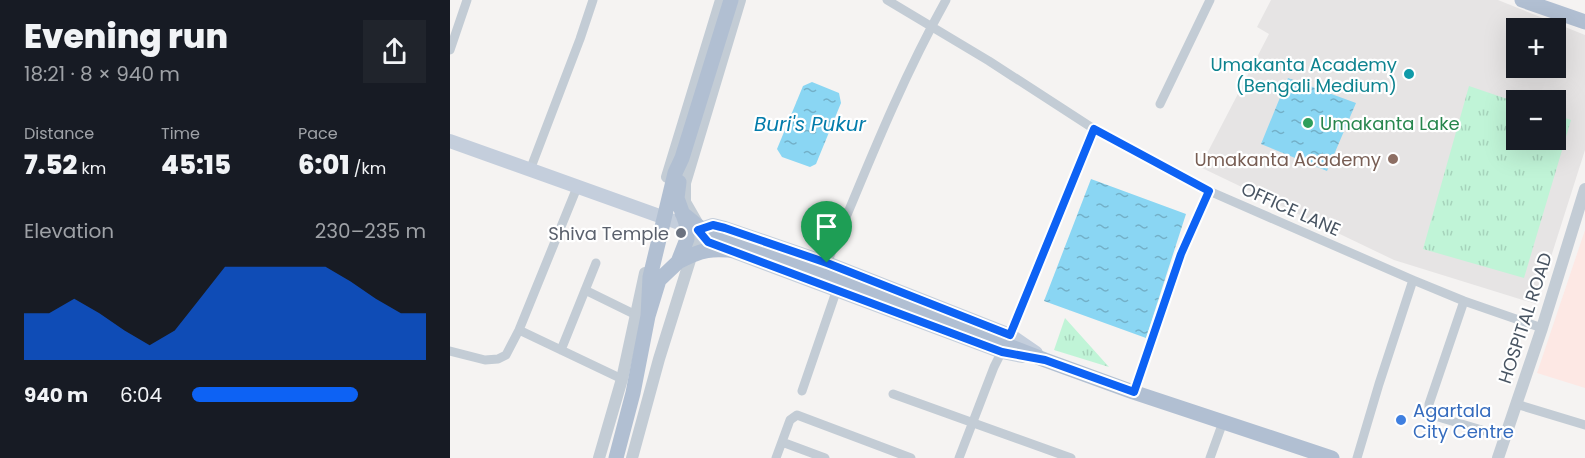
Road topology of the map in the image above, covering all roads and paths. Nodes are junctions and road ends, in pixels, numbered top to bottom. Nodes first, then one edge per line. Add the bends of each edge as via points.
1 (467, 0) edge
2 (593, 0) edge
3 (721, 0) edge
4 (731, 0) edge
5 (740, 0) edge
6 (887, 0) edge
7 (946, 0) edge
8 (1210, 0) edge
9 (1522, 0) edge
10 (1585, 22) edge
11 (931, 27) junction
12 (450, 50) edge
13 (1160, 104) dead end
14 (1094, 129) junction
15 (450, 141) edge
16 (682, 158) junction
17 (530, 170) junction
18 (578, 185) junction
19 (1585, 189) edge
20 (1209, 191) junction
21 (682, 213) junction
22 (657, 217) junction
23 (698, 230) junction
24 (678, 262) junction
25 (827, 263) junction
26 (596, 264) dead end
27 (806, 267) junction
28 (1413, 280) junction
29 (837, 289) junction
30 (585, 290) junction
31 (1464, 301) junction
32 (642, 315) junction
33 (1542, 328) junction
34 (519, 330) junction
35 (1006, 343) junction
36 (561, 350) junction
37 (450, 351) edge
38 (622, 378) junction
39 (802, 391) dead end
40 (1134, 392) junction
41 (892, 394) dead end
42 (1516, 404) junction
43 (972, 422) junction
44 (1223, 422) junction
45 (1585, 425) edge
46 (1505, 437) junction
47 (782, 442) junction
48 (600, 458) edge
49 (616, 458) edge
50 (632, 458) edge
51 (776, 458) edge
52 (825, 458) edge
53 (911, 458) edge
54 (959, 458) edge
55 (1071, 458) edge
56 (1210, 458) edge
57 (1332, 458) edge
58 (1357, 458) edge
59 (1498, 458) edge

1 - 12 street
2 - 17 street
3 - 22 street
4 - 16 main road
5 - 23 street via 685,183 685,202
6 - 11 street, OFFICE LANE
7 - 11 street
8 - 13 street
9 - 10 main road
11 - 14 street, OFFICE LANE
11 - 25 street
14 - 20 street, OFFICE LANE
14 - 35 street
15 - 17 main road
16 - 21 main road via 677,198
16 - 32 main road via 675,173
17 - 18 main road
18 - 22 main road
18 - 34 street
19 - 33 street, HOSPITAL ROAD
20 - 28 street, OFFICE LANE
20 - 40 street via 1181,254
21 - 24 main road via 687,239
21 - 27 main road via 703,230
22 - 23 main road
22 - 32 street
23 - 25 main road via 713,225 725,228
23 - 29 main road via 708,242
23 - 50 street
24 - 27 main road via 714,248
24 - 32 main road via 659,280
25 - 35 main road
26 - 30 street
27 - 35 main road
28 - 31 street, OFFICE LANE
28 - 58 street
29 - 35 main road
29 - 39 street
30 - 32 street
30 - 36 street
31 - 33 street, OFFICE LANE
31 - 46 street via 1429,412
32 - 38 street
32 - 49 main road via 635,381
33 - 42 street, HOSPITAL ROAD
34 - 36 street
34 - 37 street via 502,358 485,360
35 - 40 main road
35 - 43 street
36 - 38 street
38 - 48 street
40 - 44 main road
41 - 43 street
42 - 45 street
42 - 46 street, HOSPITAL ROAD
43 - 54 street
43 - 55 street
44 - 56 street
44 - 57 main road
46 - 59 street, HOSPITAL ROAD
47 - 51 street
47 - 52 street
47 - 53 street via 790,420 797,415

